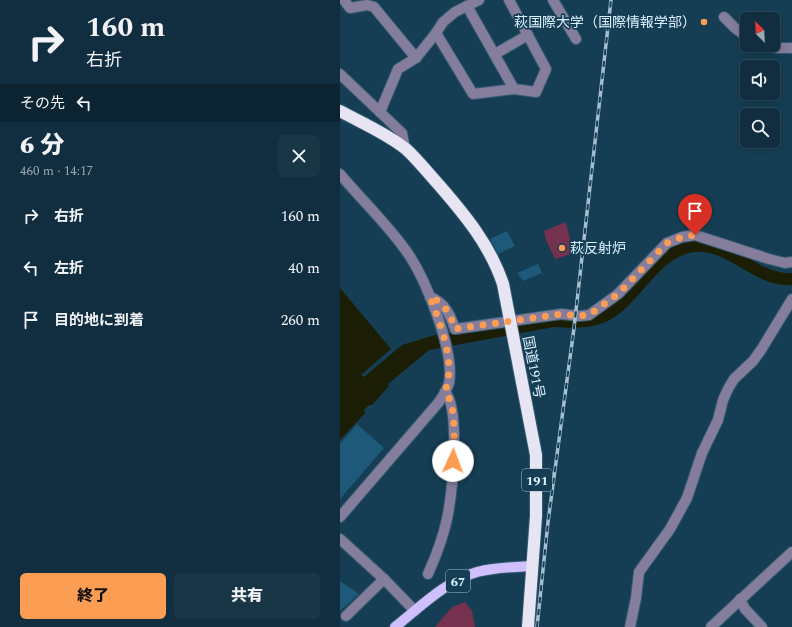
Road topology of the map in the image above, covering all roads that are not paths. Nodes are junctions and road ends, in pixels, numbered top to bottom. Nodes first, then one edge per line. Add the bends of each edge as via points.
1 (344, 0) edge
2 (479, 0) edge
3 (509, 0) edge
4 (553, 0) edge
5 (467, 6) junction
6 (724, 17) dead end
7 (740, 31) edge
8 (436, 33) junction
9 (528, 35) junction
10 (576, 39) dead end
11 (780, 48) edge
12 (792, 48) edge
13 (495, 54) junction
14 (416, 58) junction
15 (340, 74) edge
16 (514, 89) junction
17 (340, 111) edge
18 (380, 112) junction
19 (405, 149) junction
20 (340, 174) edge
21 (792, 262) edge
22 (430, 297) junction
23 (792, 299) edge
24 (511, 326) junction
25 (445, 392) junction
26 (340, 517) edge
27 (340, 538) edge
28 (792, 552) edge
29 (533, 566) junction
30 (428, 574) dead end
31 (384, 579) junction
32 (740, 599) junction
33 (415, 611) junction
34 (346, 616) dead end
35 (395, 627) edge
36 (528, 627) edge
37 (630, 627) edge
38 (711, 627) edge
39 (762, 627) edge

1 - 14 street via 350,8 367,5 374,7
2 - 5 street
3 - 9 street
4 - 10 street
5 - 8 street via 442,22
5 - 13 street
6 - 7 street
8 - 14 street
8 - 16 street via 473,94
9 - 13 street
9 - 16 street via 546,69 536,92
11 - 12 street
13 - 16 street
14 - 18 street via 398,69
15 - 18 street
17 - 19 highway, 国道191号 / 191
18 - 19 street via 402,133
19 - 24 highway, 国道191号 / 191 via 444,190 492,255 503,284
20 - 22 street via 404,248 417,268
21 - 24 street via 769,259 695,235 682,237 667,243 618,294 589,315 561,314
22 - 24 street via 441,301 455,329
22 - 25 street via 446,348 449,382
23 - 37 street via 761,350 728,389 687,498 670,529 639,572
24 - 29 highway, 国道191号 / 191 via 536,455
25 - 26 street
25 - 30 street via 451,398 454,423 451,497 443,538
27 - 31 street
28 - 32 street
29 - 33 main road, 67 via 476,572 448,586
29 - 36 highway, 国道191号 / 191
31 - 33 street
31 - 34 street
32 - 38 street
32 - 39 street via 745,610
33 - 35 main road, 67

